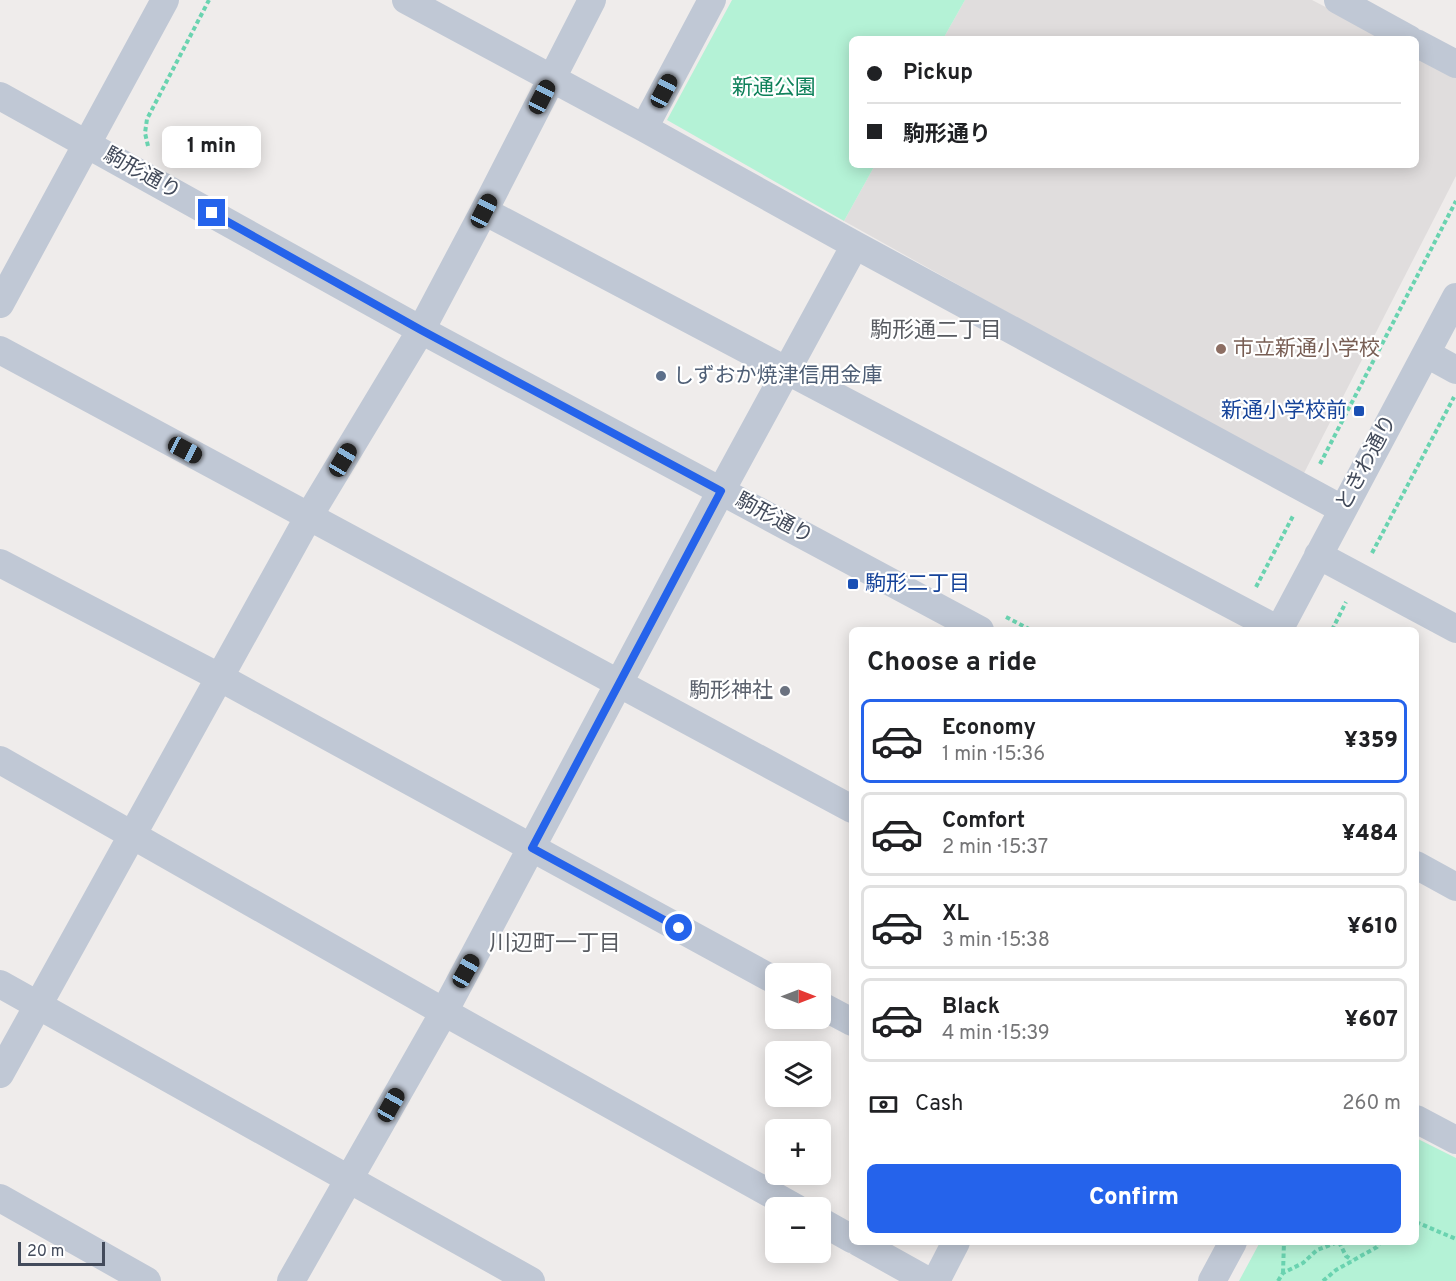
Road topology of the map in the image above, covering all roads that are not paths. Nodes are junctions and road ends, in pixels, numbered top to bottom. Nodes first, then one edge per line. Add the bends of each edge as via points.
1 (165, 0) edge
2 (406, 0) edge
3 (592, 0) edge
4 (712, 0) edge
5 (1338, 0) edge
6 (1404, 36) edge
7 (1419, 45) edge
8 (1456, 64) edge
9 (552, 78) junction
10 (0, 96) edge
11 (644, 128) junction
12 (87, 143) junction
13 (484, 211) junction
14 (855, 245) junction
15 (1456, 297) edge
16 (0, 304) edge
17 (421, 330) junction
18 (0, 350) edge
19 (1426, 354) junction
20 (787, 370) junction
21 (1456, 370) edge
22 (721, 491) junction
23 (1342, 509) junction
24 (309, 516) junction
25 (1318, 555) junction
26 (0, 563) edge
27 (990, 622) edge
28 (1273, 627) edge
29 (1281, 627) edge
30 (1456, 629) edge
31 (219, 677) junction
32 (619, 685) junction
33 (0, 760) edge
34 (849, 807) edge
35 (132, 834) junction
36 (532, 848) junction
37 (1419, 867) edge
38 (1456, 887) edge
39 (765, 975) edge
40 (0, 984) edge
41 (38, 1005) junction
42 (831, 1011) edge
43 (444, 1012) junction
44 (849, 1020) edge
45 (0, 1074) edge
46 (1419, 1121) edge
47 (1456, 1140) edge
48 (349, 1179) junction
49 (776, 1197) edge
50 (0, 1198) edge
51 (831, 1227) edge
52 (849, 1237) edge
53 (863, 1245) edge
54 (954, 1245) edge
55 (1231, 1245) edge
56 (147, 1281) edge
57 (291, 1281) edge
58 (531, 1281) edge
59 (928, 1281) edge
60 (936, 1281) edge
61 (1212, 1281) edge

1 - 12 street
2 - 9 street
3 - 9 street
4 - 11 street
5 - 6 street
7 - 8 street
9 - 11 street
9 - 13 street
10 - 12 street, 駒形通り
11 - 14 street
12 - 16 street
12 - 17 street, 駒形通り
13 - 17 street
13 - 20 street
14 - 20 street
14 - 23 street
15 - 19 street, ときわ通り
17 - 22 street, 駒形通り
17 - 24 street
18 - 24 street
19 - 21 street
19 - 23 street, ときわ通り
20 - 22 street
20 - 28 street
22 - 27 street, 駒形通り
22 - 32 street
23 - 25 street, ときわ通り
24 - 31 street
24 - 32 street
25 - 29 street, ときわ通り
25 - 30 street
26 - 31 street
31 - 35 street
31 - 36 street
32 - 34 street
32 - 36 street
33 - 35 street
35 - 41 street
35 - 43 street
36 - 39 street
36 - 43 street
37 - 38 street
40 - 41 street
41 - 45 street
41 - 48 street
42 - 44 street
43 - 48 street
43 - 49 street
46 - 47 street
48 - 57 street
48 - 58 street
50 - 56 street
51 - 52 street
53 - 59 street
54 - 60 street
55 - 61 street

